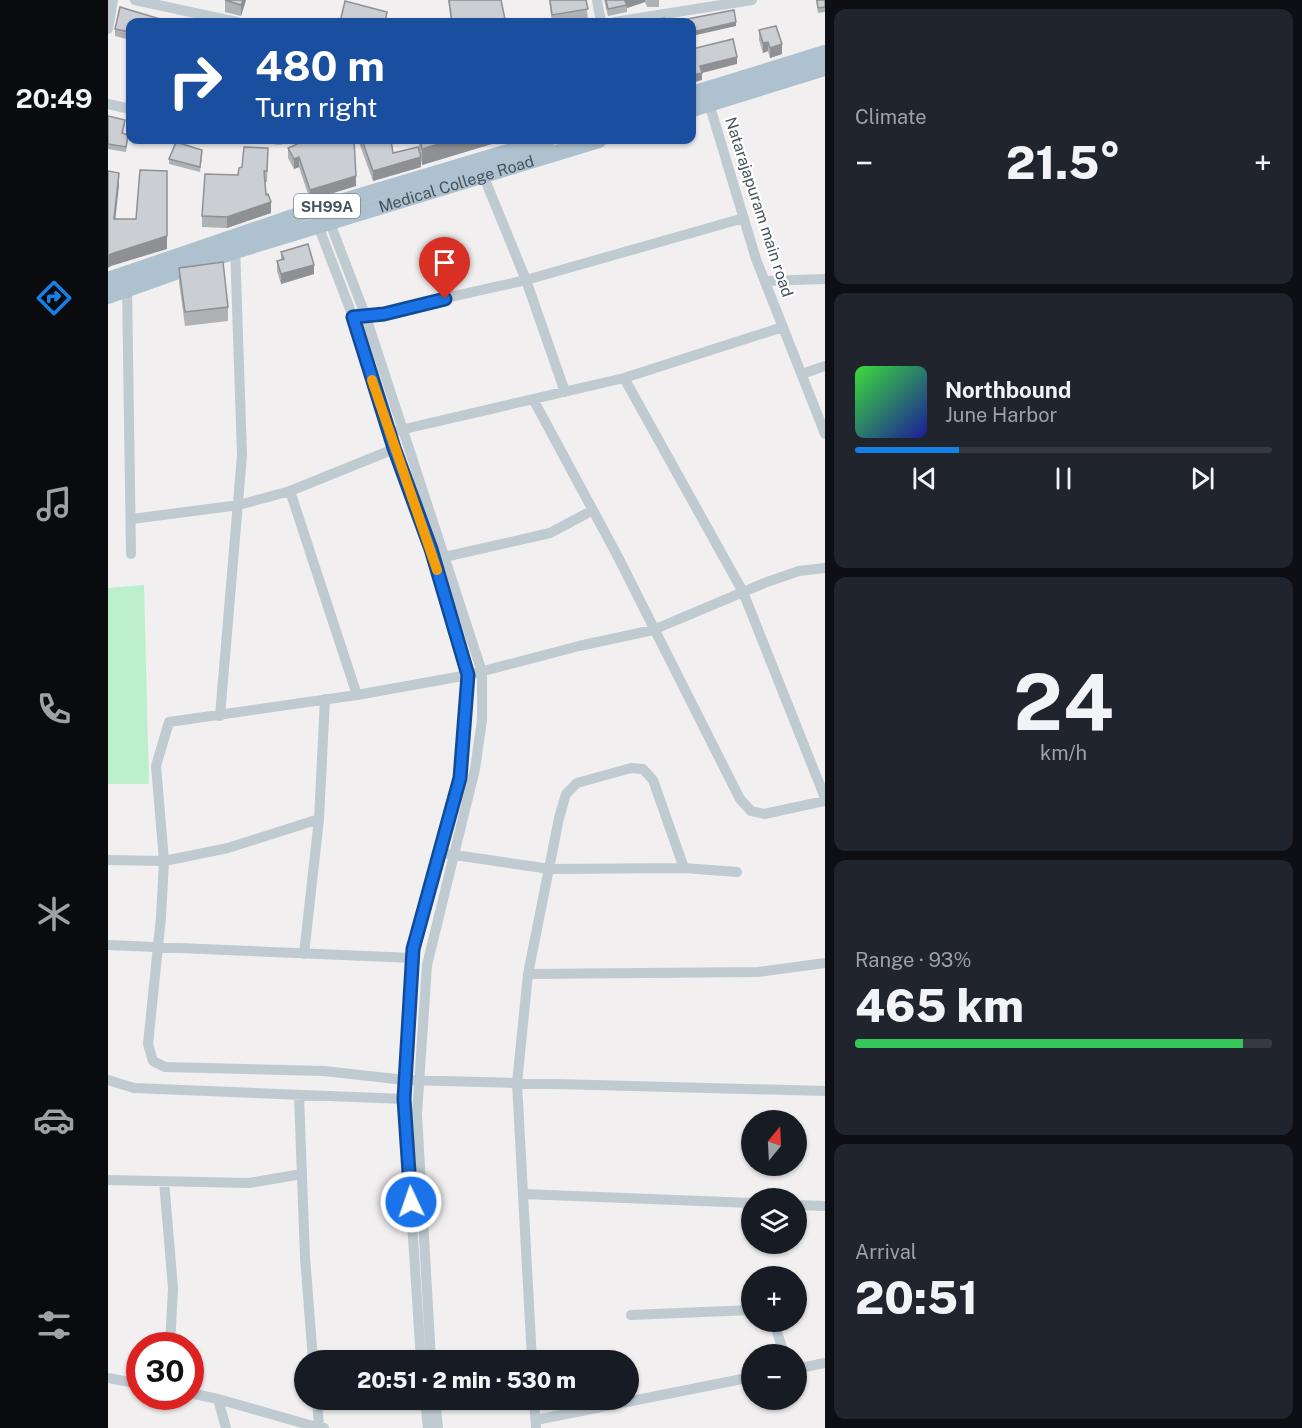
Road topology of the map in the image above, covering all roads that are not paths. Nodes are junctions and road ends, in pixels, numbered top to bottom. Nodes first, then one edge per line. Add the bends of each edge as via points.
1 (113, 0) edge
2 (135, 0) edge
3 (597, 0) edge
4 (752, 0) edge
5 (218, 18) edge
6 (600, 18) edge
7 (639, 18) edge
8 (108, 29) edge
9 (825, 53) edge
10 (825, 68) edge
11 (702, 95) edge
12 (108, 104) edge
13 (126, 108) edge
14 (535, 144) edge
15 (586, 144) edge
16 (483, 175) junction
17 (310, 211) junction
18 (744, 218) junction
19 (325, 225) junction
20 (234, 244) junction
21 (825, 279) edge
22 (108, 280) edge
23 (526, 280) junction
24 (126, 281) junction
25 (765, 281) junction
26 (108, 296) edge
27 (353, 317) junction
28 (366, 317) junction
29 (783, 327) junction
30 (825, 366) edge
31 (802, 374) junction
32 (624, 378) junction
33 (565, 392) junction
34 (533, 399) junction
35 (401, 430) junction
36 (389, 434) junction
37 (825, 434) edge
38 (394, 448) junction
39 (290, 491) junction
40 (239, 505) junction
41 (593, 510) junction
42 (132, 519) junction
43 (131, 555) dead end
44 (447, 557) junction
45 (434, 560) junction
46 (825, 568) edge
47 (743, 592) junction
48 (653, 630) junction
49 (482, 672) junction
50 (468, 675) junction
51 (357, 695) junction
52 (325, 699) junction
53 (220, 716) junction
54 (825, 799) edge
55 (319, 819) junction
56 (440, 853) junction
57 (454, 855) junction
58 (108, 860) edge
59 (164, 861) junction
60 (684, 868) junction
61 (550, 869) junction
62 (737, 872) dead end
63 (108, 945) edge
64 (157, 947) junction
65 (304, 954) junction
66 (413, 958) junction
67 (825, 963) edge
68 (528, 974) junction
69 (108, 1080) edge
70 (405, 1080) junction
71 (420, 1080) junction
72 (517, 1083) junction
73 (825, 1091) edge
74 (298, 1096) junction
75 (404, 1099) junction
76 (302, 1174) junction
77 (108, 1180) edge
78 (164, 1180) junction
79 (523, 1194) junction
80 (741, 1203) edge
81 (807, 1205) edge
82 (825, 1206) edge
83 (741, 1310) edge
84 (631, 1315) dead end
85 (170, 1332) edge
86 (312, 1350) edge
87 (420, 1350) edge
88 (430, 1350) edge
89 (531, 1350) edge
90 (825, 1363) edge
91 (807, 1367) edge
92 (108, 1378) edge
93 (741, 1379) edge
94 (126, 1381) edge
95 (204, 1396) edge
96 (218, 1399) junction
97 (318, 1410) edge
98 (426, 1410) edge
99 (436, 1410) edge
100 (536, 1424) edge
101 (226, 1428) edge
102 (321, 1428) edge
103 (428, 1428) edge
104 (438, 1428) edge

1 - 8 street
2 - 5 street
3 - 6 street
4 - 7 street
9 - 11 main road
10 - 11 main road
11 - 18 street, Natarajapuram main road
12 - 13 street
14 - 17 main road, Medical College Road / SH99A
15 - 16 main road, Medical College Road / SH99A
16 - 19 main road, Medical College Road / SH99A
16 - 23 street
17 - 19 street
17 - 20 main road, Medical College Road / SH99A
18 - 23 street
18 - 25 street, Natarajapuram main road
19 - 20 main road, Medical College Road / SH99A
19 - 27 street
19 - 28 street
20 - 24 main road, Medical College Road / SH99A
20 - 40 street via 242,455
21 - 25 street
22 - 24 main road, Medical College Road / SH99A
23 - 28 street
23 - 33 street
24 - 26 main road, Medical College Road / SH99A
24 - 42 street
25 - 29 street, Natarajapuram main road
27 - 28 street
27 - 36 street
28 - 35 street
29 - 31 street, Natarajapuram main road
29 - 32 street
30 - 31 street
31 - 37 street, Natarajapuram main road
32 - 33 street
32 - 47 street
33 - 34 street
34 - 35 street
34 - 41 street
35 - 36 street
35 - 44 street
36 - 38 street
38 - 39 street
38 - 45 street
39 - 40 street
39 - 51 street
40 - 42 street
40 - 53 street
41 - 44 street via 550,533
41 - 48 street
42 - 43 street
44 - 45 street
44 - 49 street
45 - 50 street
46 - 47 street via 799,571
47 - 48 street
47 - 54 street
48 - 49 street via 579,645
48 - 54 street via 741,799 751,811 778,813
49 - 50 street
49 - 57 street via 482,720 475,769
50 - 51 street
50 - 56 street via 460,778
51 - 52 street
52 - 53 street
52 - 55 street
53 - 59 street via 169,722 156,766
55 - 59 street via 228,848
55 - 65 street
56 - 57 street
56 - 66 street
57 - 61 street
57 - 71 street via 427,965
58 - 59 street
59 - 64 street
60 - 61 street
60 - 61 street via 653,780 643,770 631,768 577,783 566,794
60 - 62 street
61 - 68 street
63 - 64 street
64 - 65 street
64 - 70 street via 148,1044 153,1061 165,1066 324,1071
65 - 66 street
66 - 70 street
67 - 68 street via 758,972
68 - 72 street
69 - 74 street via 134,1088
70 - 71 street
70 - 75 street
71 - 72 street
71 - 88 street via 418,1162
72 - 73 street
72 - 79 street
74 - 75 street
74 - 76 street
75 - 87 street
76 - 78 street via 249,1183
76 - 86 street
77 - 78 street
78 - 85 street via 172,1288
79 - 80 street
79 - 89 street
81 - 82 street
83 - 84 street
90 - 91 street
92 - 94 street
93 - 100 street
95 - 96 street
96 - 101 street
96 - 102 street
97 - 102 street
98 - 103 street
99 - 104 street

